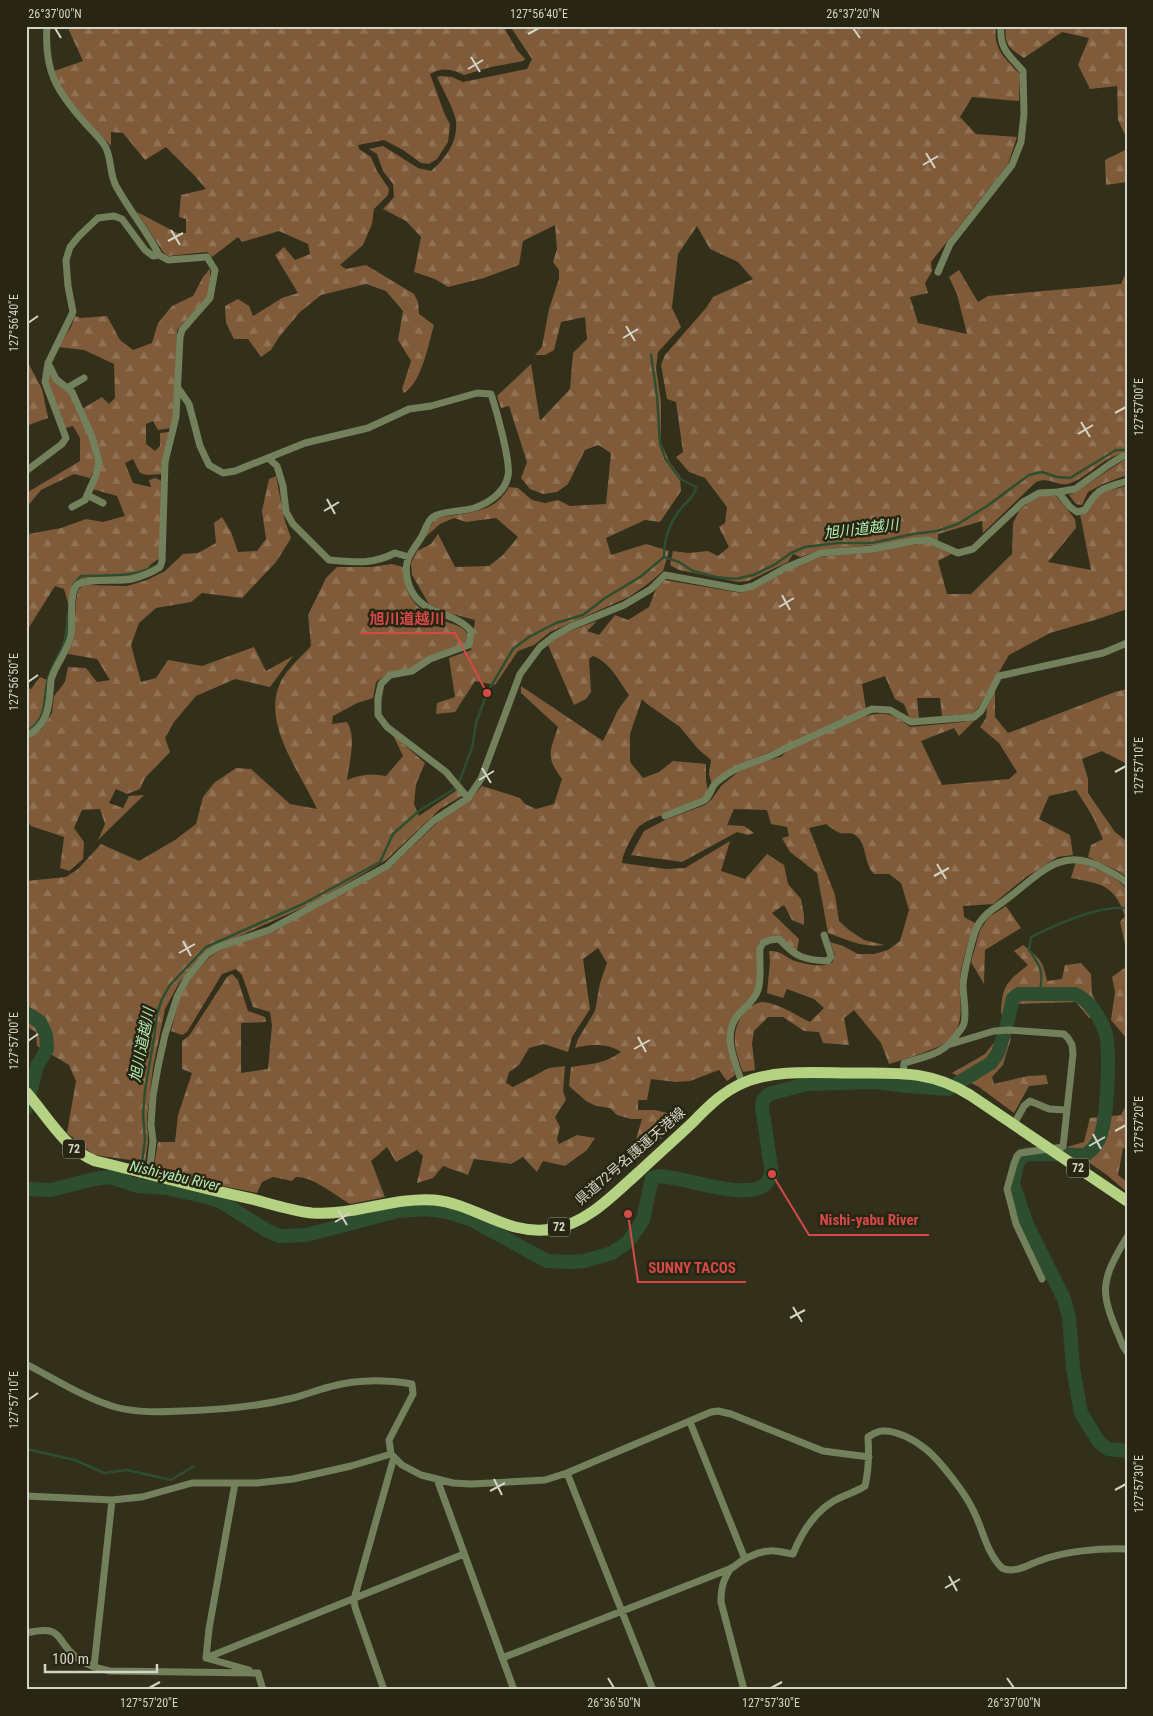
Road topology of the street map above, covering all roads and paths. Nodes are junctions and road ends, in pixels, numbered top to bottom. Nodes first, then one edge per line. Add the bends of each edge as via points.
1 (47, 26) edge
2 (1001, 26) edge
3 (159, 255) junction
4 (938, 272) dead end
5 (48, 363) junction
6 (84, 378) dead end
7 (67, 388) junction
8 (178, 388) junction
9 (1127, 456) edge
10 (268, 458) junction
11 (26, 471) edge
12 (1127, 480) edge
13 (1058, 492) junction
14 (87, 495) junction
15 (103, 503) dead end
16 (72, 507) dead end
17 (409, 557) junction
18 (1127, 643) edge
19 (26, 736) edge
20 (468, 798) junction
21 (664, 816) dead end
22 (1127, 883) edge
23 (824, 935) dead end
24 (951, 1044) junction
25 (903, 1074) junction
26 (742, 1083) junction
27 (30, 1096) edge
28 (1066, 1110) junction
29 (1014, 1124) junction
30 (142, 1173) junction
31 (1127, 1201) edge
32 (1127, 1236) edge
33 (1042, 1279) dead end
34 (1127, 1352) edge
35 (26, 1364) edge
36 (690, 1422) junction
37 (393, 1455) junction
38 (869, 1457) junction
39 (567, 1473) junction
40 (437, 1479) junction
41 (235, 1483) junction
42 (26, 1496) edge
43 (112, 1500) junction
44 (1127, 1550) edge
45 (464, 1554) junction
46 (745, 1559) junction
47 (732, 1568) junction
48 (354, 1599) junction
49 (622, 1610) junction
50 (26, 1633) edge
51 (206, 1658) junction
52 (502, 1658) junction
53 (94, 1668) junction
54 (258, 1673) junction
55 (263, 1690) edge
56 (384, 1690) edge
57 (514, 1690) edge
58 (653, 1690) edge
59 (744, 1690) edge

1 - 3 street via 46,53 58,90 105,146 116,187
2 - 4 street via 1002,48 1024,71 1021,142 1012,165 950,244
3 - 5 street via 153,256 145,250 122,219 114,216 98,218 90,225 70,247 66,260 73,312
3 - 8 street via 168,260 208,257 215,270 210,298 182,330
5 - 7 street via 56,379
5 - 11 street via 45,382 66,438
6 - 7 street
7 - 14 street via 72,392 92,437 99,462
8 - 10 street via 189,404 200,446 209,465 223,474
8 - 19 street via 176,417 165,462 160,567 150,574 131,579 112,582 84,580 76,586 71,635 67,650 51,678 49,710 40,725
9 - 13 street via 1074,489
10 - 17 street via 277,466 286,512 293,524 329,560 372,562 395,553
10 - 17 street via 305,443 368,428 409,408 431,406 477,393 491,394 498,412 506,460 506,484 499,494 475,508 431,518
12 - 13 street via 1103,488 1094,494 1085,510 1077,512
13 - 20 street via 1039,493 1023,502 973,549 958,553 928,540 821,553 741,589 665,575 651,589 624,605 554,636 534,654 520,674 481,779
14 - 15 street
14 - 16 street via 85,500
17 - 20 street via 407,576 415,597 440,614 465,623 471,631 469,645 430,659 412,671 390,676 381,684 378,715 387,726 446,772
18 - 21 street via 1103,653 999,676 974,717 910,722 890,710 872,709 727,774 714,785 708,798
20 - 30 street via 433,821 386,866 269,930 218,947 207,954 187,978 177,997 165,1035 153,1096 153,1141
22 - 24 street via 1095,864 1070,859 1032,877 983,917 973,939 963,983 964,1023
23 - 26 street via 831,956 828,961 795,955 779,939 763,943 760,948 759,989 755,998 733,1021 730,1034 730,1046
24 - 25 street via 933,1055 904,1063
24 - 28 street via 994,1031 1064,1034 1072,1045 1073,1054
25 - 26 main road, 県道72号名護運天港線 / 72 via 782,1075
25 - 29 main road, 県道72号名護運天港線 / 72 via 933,1077 946,1082
26 - 30 main road, 県道72号名護運天港線 / 72 via 714,1102 594,1210 554,1229 503,1224 434,1200 405,1201 333,1214 310,1213
27 - 30 main road, 県道72号名護運天港線 / 72 via 57,1132 76,1150 95,1161
28 - 29 street via 1049,1109 1030,1100
28 - 33 street via 1063,1147 1020,1153 1008,1189 1016,1224
29 - 31 main road, 県道72号名護運天港線 / 72
32 - 34 street via 1109,1268 1105,1291 1109,1310
35 - 37 street via 98,1401 130,1410 156,1412 253,1406 295,1398 351,1381 412,1384 413,1394 389,1440
36 - 38 street via 718,1411 823,1451
36 - 39 street
36 - 46 street
37 - 40 street via 402,1465
37 - 41 street via 293,1479
37 - 48 street
38 - 44 street via 868,1437 880,1431 907,1437 927,1450 964,1495 998,1564 1006,1570 1082,1552
38 - 46 street via 865,1486 821,1509 800,1537 793,1554 769,1551
39 - 40 street via 544,1480 471,1484
39 - 49 street
40 - 45 street
41 - 43 street via 192,1483 142,1497
41 - 51 street
42 - 43 street
43 - 53 street
45 - 48 street
45 - 52 street
46 - 47 street
47 - 49 street
47 - 59 street via 723,1580 721,1602
48 - 51 street
48 - 56 street
49 - 52 street
49 - 58 street
50 - 53 street via 52,1631 58,1634 77,1658
51 - 54 street
52 - 57 street
53 - 54 street via 110,1671
54 - 55 street

